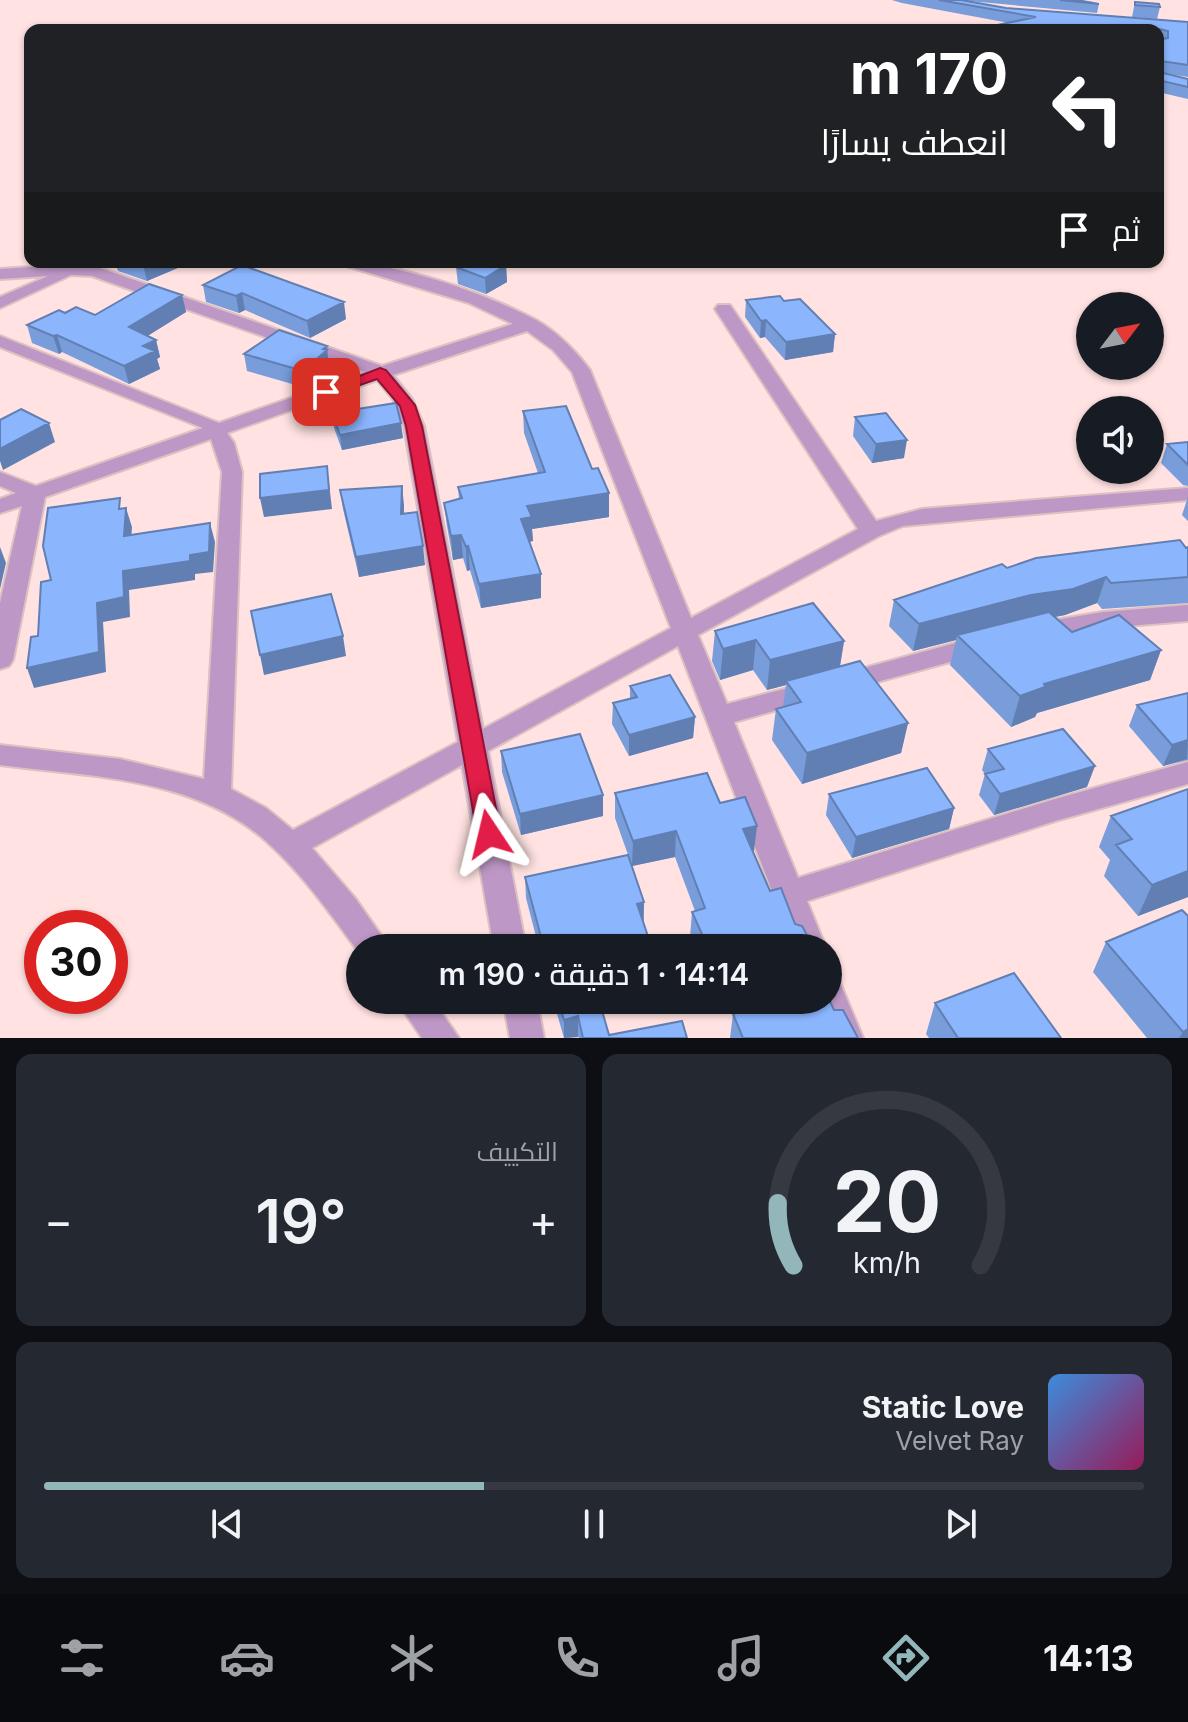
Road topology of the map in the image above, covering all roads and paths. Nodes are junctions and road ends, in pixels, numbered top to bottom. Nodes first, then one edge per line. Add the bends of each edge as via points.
1 (369, 268) edge
2 (75, 269) junction
3 (0, 274) edge
4 (0, 303) edge
5 (724, 309) dead end
6 (530, 324) junction
7 (0, 341) edge
8 (380, 373) junction
9 (216, 430) junction
10 (0, 478) edge
11 (35, 494) junction
12 (1188, 494) edge
13 (0, 506) edge
14 (871, 531) junction
15 (1188, 613) edge
16 (686, 629) junction
17 (0, 660) edge
18 (719, 716) junction
19 (474, 748) junction
20 (0, 755) edge
21 (1188, 773) edge
22 (217, 796) junction
23 (291, 845) junction
24 (788, 894) junction
25 (363, 934) edge
26 (507, 934) edge
27 (804, 934) edge
28 (424, 1014) edge
29 (523, 1014) edge
30 (836, 1014) edge
31 (442, 1038) edge
32 (527, 1038) edge
33 (846, 1038) edge

1 - 6 street via 484,303
2 - 3 street
2 - 4 street
2 - 8 street via 108,276
5 - 14 street
6 - 8 street
6 - 16 street via 581,370
7 - 9 street
8 - 9 street
8 - 19 street via 407,405 414,426
9 - 11 street
9 - 22 street via 230,455 232,472
10 - 11 street
11 - 13 street
11 - 17 street
12 - 14 street via 922,516
14 - 16 street
15 - 18 street via 1024,633
16 - 18 street
16 - 19 street
18 - 24 street
19 - 23 street
19 - 26 street
20 - 22 street via 133,773
21 - 24 street
22 - 23 street
23 - 25 street
24 - 27 street
28 - 31 street
29 - 32 street
30 - 33 street

